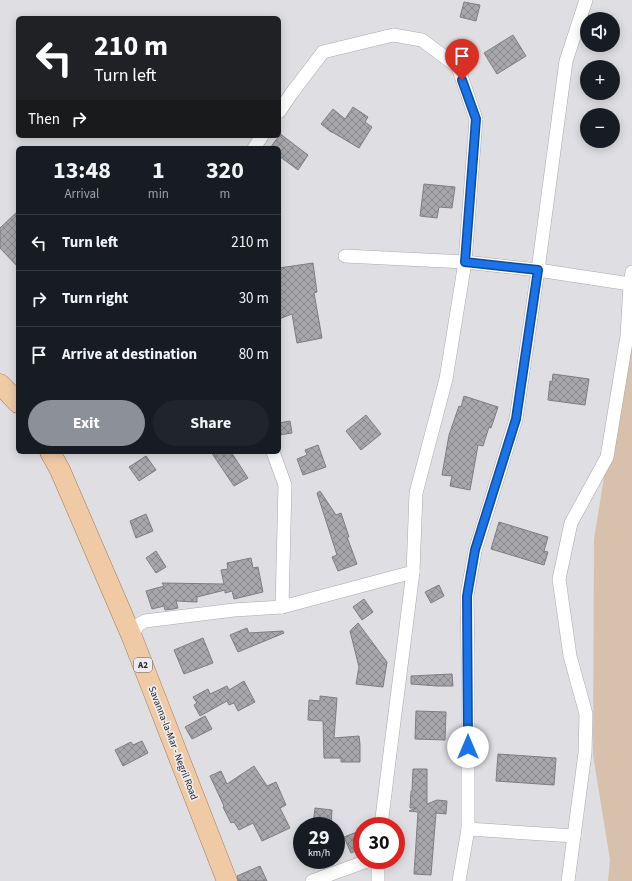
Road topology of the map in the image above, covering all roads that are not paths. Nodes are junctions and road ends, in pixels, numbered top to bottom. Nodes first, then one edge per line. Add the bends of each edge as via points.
1 (586, 0) edge
2 (281, 109) edge
3 (344, 256) dead end
4 (465, 262) junction
5 (538, 270) junction
6 (631, 278) edge
7 (0, 384) edge
8 (16, 401) edge
9 (51, 454) edge
10 (274, 454) edge
11 (414, 572) junction
12 (282, 607) junction
13 (132, 637) junction
14 (382, 817) edge
15 (468, 829) junction
16 (574, 836) junction
17 (353, 866) edge
18 (378, 869) edge
19 (227, 881) edge
20 (312, 881) edge
21 (378, 881) edge
22 (459, 881) edge
23 (568, 881) edge

1 - 5 street via 566,61
2 - 4 street via 323,52 337,48 393,35 422,40 458,67 476,119
3 - 4 street
4 - 5 street
4 - 11 street via 446,379 416,494
5 - 6 street
5 - 15 street via 516,419 475,550 467,596
6 - 16 street via 627,336 607,457 571,523 559,579 570,656 586,714 585,753
7 - 8 main road
9 - 13 main road, Savanna-la-Mar - Negril Road / A2
10 - 12 street via 285,485
11 - 12 street
11 - 14 street
12 - 13 street via 146,621 138,625
13 - 19 main road, Savanna-la-Mar - Negril Road / A2
15 - 16 street
15 - 22 street
16 - 23 street
17 - 20 street
18 - 21 street

